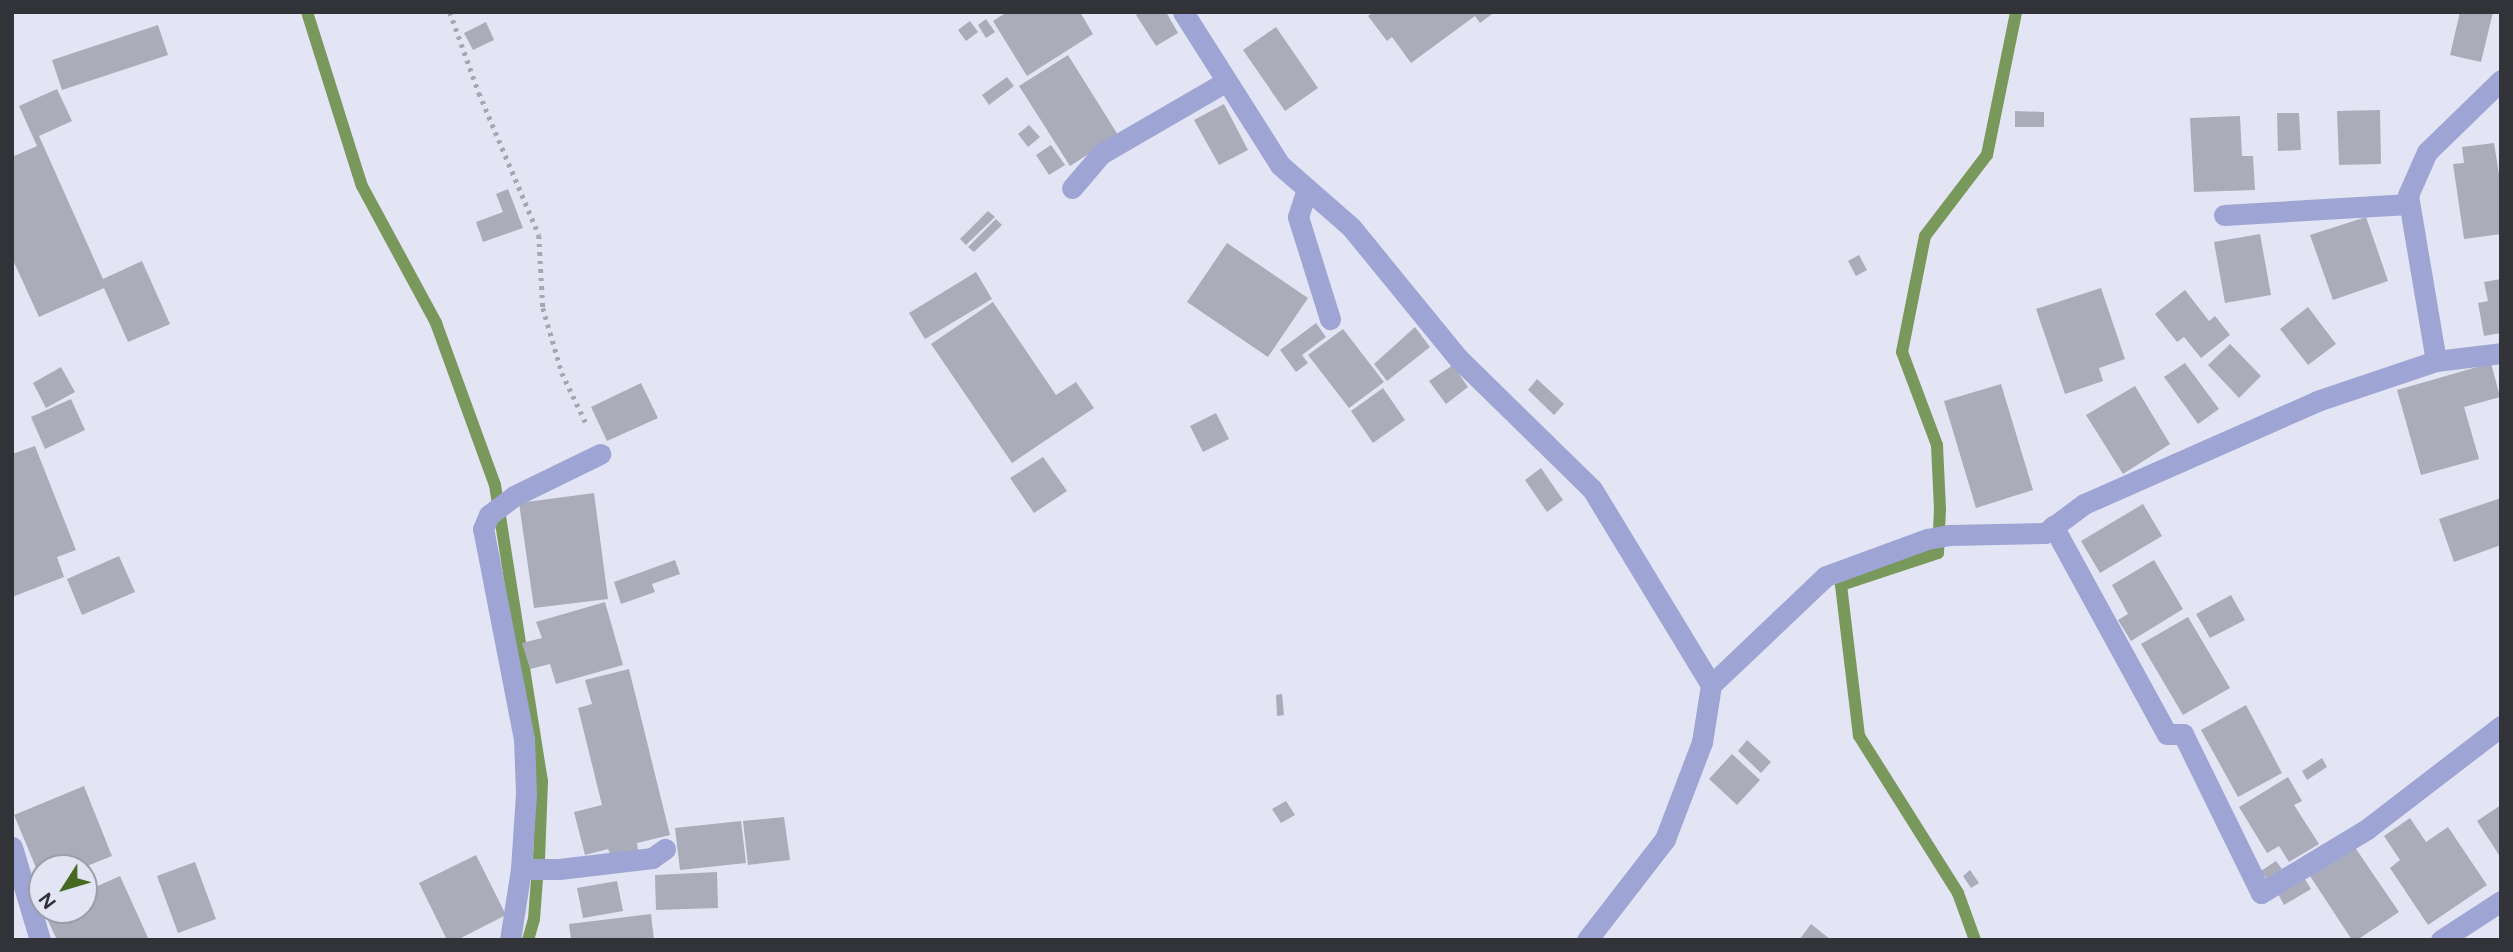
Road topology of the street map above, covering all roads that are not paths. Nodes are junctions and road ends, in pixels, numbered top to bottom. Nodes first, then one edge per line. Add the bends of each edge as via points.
1 (1183, 12) edge
2 (2501, 80) edge
3 (1225, 82) junction
4 (1072, 188) dead end
5 (1307, 188) junction
6 (2409, 204) junction
7 (2224, 215) dead end
8 (1330, 318) dead end
9 (2501, 353) edge
10 (2436, 361) junction
11 (600, 454) road end
12 (2053, 527) junction
13 (1711, 685) junction
14 (2501, 726) edge
15 (12, 847) edge
16 (665, 849) dead end
17 (522, 869) junction
18 (2501, 901) edge
19 (40, 940) edge
20 (510, 940) edge
21 (1587, 940) edge
22 (2441, 940) edge

1 - 3 street
2 - 6 street via 2427,152 2408,195
3 - 4 street via 1101,154
3 - 5 street via 1280,165
5 - 8 street via 1298,217
5 - 13 street via 1351,227 1466,367 1592,489
6 - 7 street
6 - 10 street
9 - 10 street
10 - 12 street via 2317,401 2084,504
11 - 17 street via 514,496 489,515 483,529 524,739
12 - 13 street via 2045,533 1927,539 1826,576
12 - 14 street via 2167,734 2183,734 2261,893 2367,829
13 - 21 street via 1702,742 1665,839
15 - 19 street
16 - 17 street via 652,858
17 - 20 street
18 - 22 street

